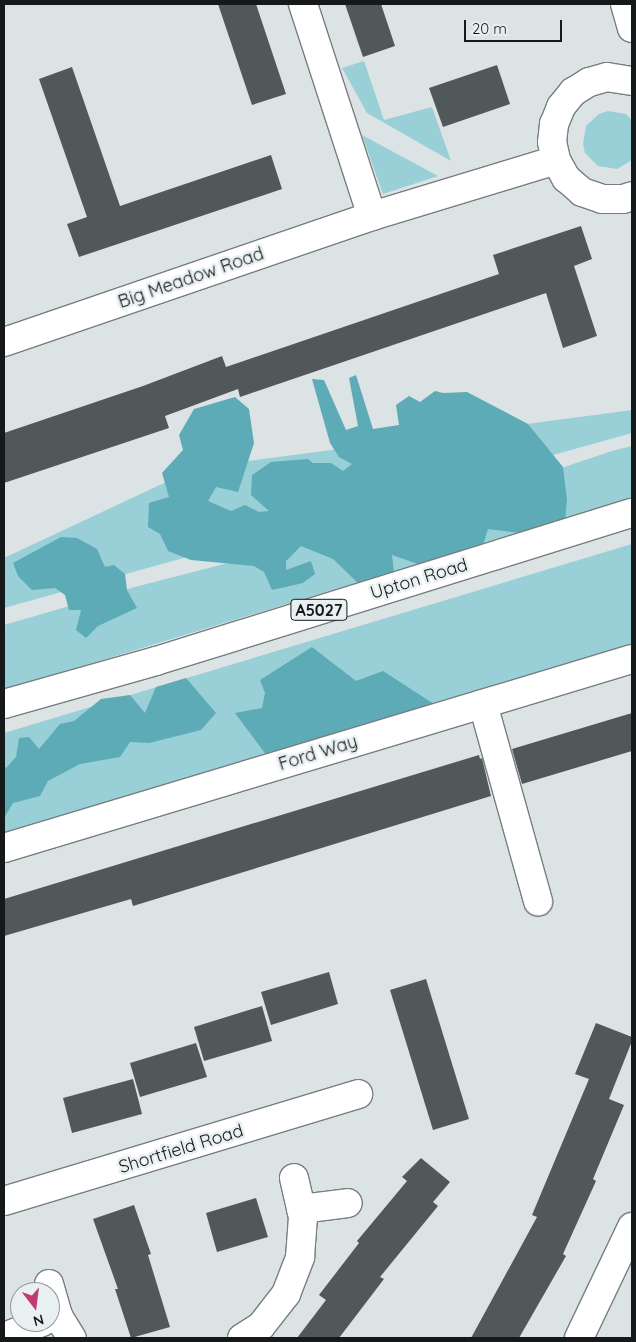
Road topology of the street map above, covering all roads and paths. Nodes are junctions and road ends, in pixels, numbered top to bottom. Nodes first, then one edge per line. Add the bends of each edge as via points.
1 (303, 4) edge
2 (625, 4) edge
3 (632, 28) edge
4 (632, 81) edge
5 (556, 160) junction
6 (632, 196) edge
7 (372, 216) junction
8 (5, 337) edge
9 (632, 514) edge
10 (632, 659) edge
11 (4, 704) edge
12 (483, 704) junction
13 (4, 848) edge
14 (538, 901) dead end
15 (358, 1094) dead end
16 (294, 1178) dead end
17 (4, 1201) edge
18 (348, 1203) dead end
19 (301, 1209) junction
20 (632, 1227) edge
21 (21, 1332) edge
22 (4, 1336) edge
23 (242, 1338) edge
24 (579, 1338) edge

1 - 7 street
2 - 3 street
4 - 5 street via 607,77 589,82 573,92 561,106 554,124 552,142
5 - 6 street via 566,178 582,192 602,199
5 - 7 street, Big Meadow Road
7 - 8 street, Big Meadow Road
9 - 11 street, Upton Road / A5027 via 156,661
10 - 12 street, Ford Way
12 - 13 street, Ford Way
12 - 14 street
15 - 17 street, Shortfield Road
16 - 19 street
18 - 19 street
19 - 23 street via 300,1257 286,1294 261,1326
20 - 24 street
21 - 22 street

